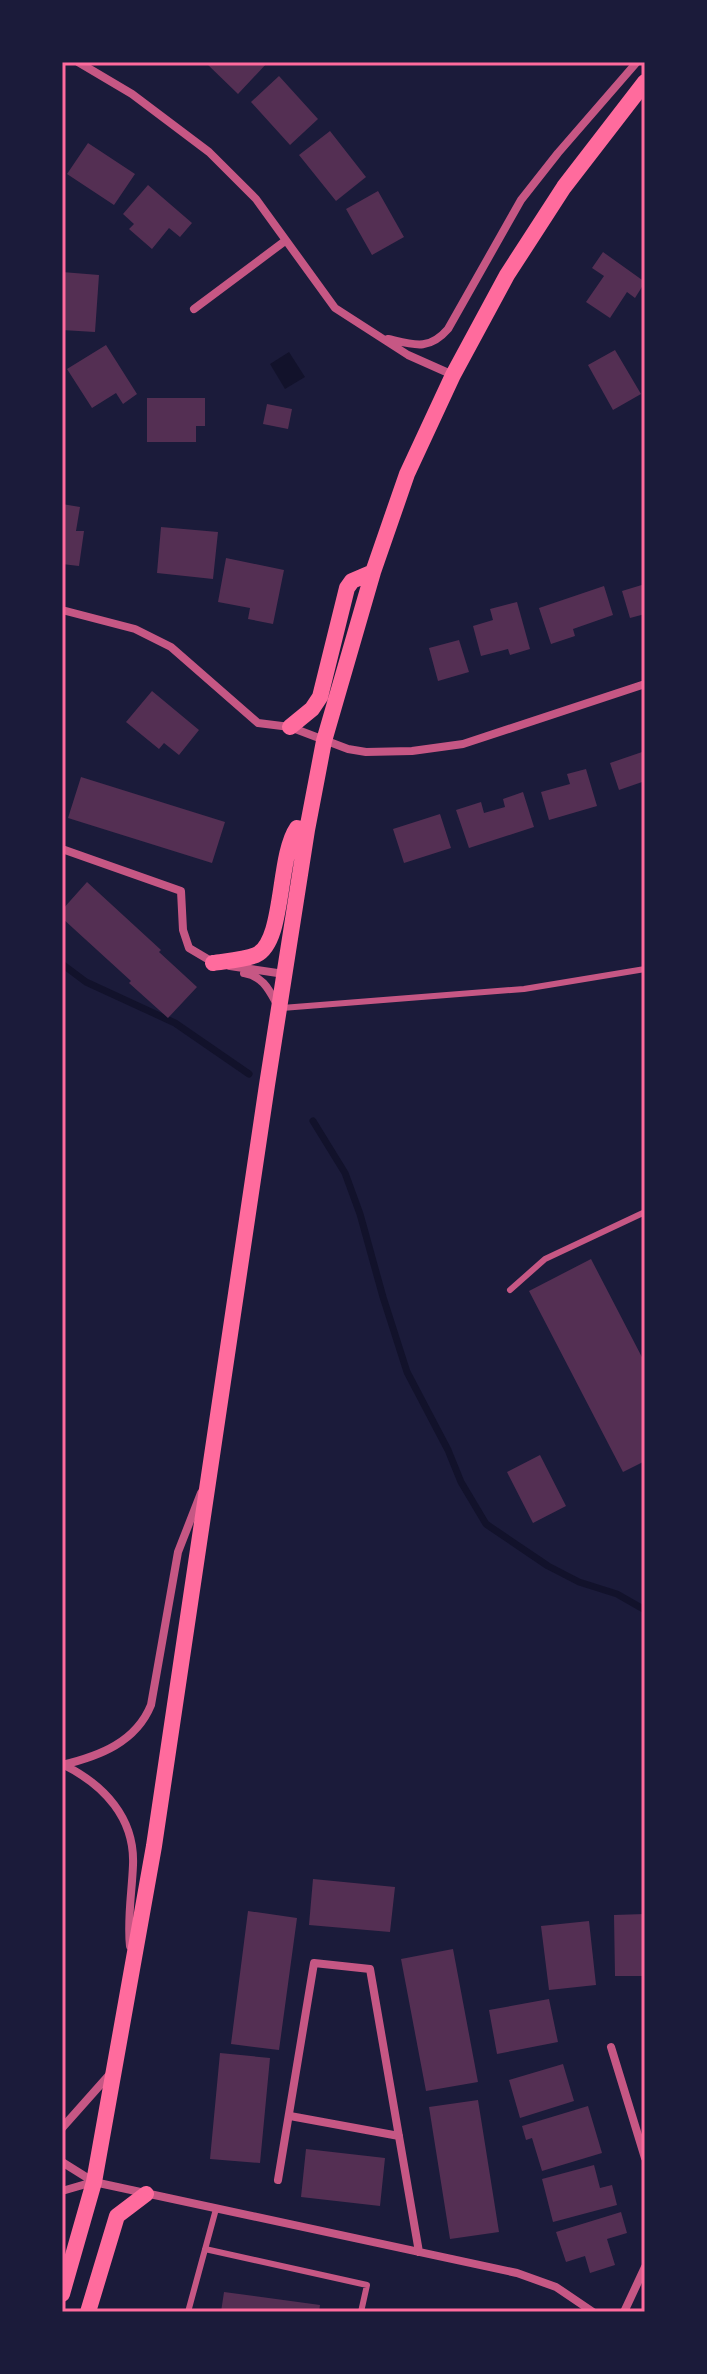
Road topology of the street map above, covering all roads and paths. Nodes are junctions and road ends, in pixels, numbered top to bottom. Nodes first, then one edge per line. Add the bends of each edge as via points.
1 (78, 62) edge
2 (637, 62) edge
3 (645, 82) edge
4 (285, 241) junction
5 (194, 309) dead end
6 (379, 337) junction
7 (453, 375) junction
8 (373, 572) junction
9 (62, 610) edge
10 (645, 684) edge
11 (290, 727) junction
12 (324, 741) junction
13 (307, 830) junction
14 (62, 849) edge
15 (213, 963) junction
16 (645, 969) edge
17 (284, 974) junction
18 (279, 1008) junction
19 (645, 1212) edge
20 (510, 1290) dead end
21 (207, 1477) junction
22 (63, 1765) edge
23 (133, 1968) junction
24 (611, 2047) dead end
25 (116, 2067) junction
26 (290, 2116) junction
27 (62, 2128) edge
28 (399, 2136) junction
29 (645, 2158) edge
30 (62, 2162) edge
31 (278, 2180) dead end
32 (94, 2182) junction
33 (62, 2191) edge
34 (146, 2194) junction
35 (216, 2209) junction
36 (205, 2249) junction
37 (419, 2252) junction
38 (645, 2267) edge
39 (62, 2294) edge
40 (88, 2312) edge
41 (188, 2312) edge
42 (361, 2312) edge
43 (593, 2312) edge
44 (624, 2312) edge

1 - 4 street via 132,94 209,152 256,199
2 - 6 street via 521,200 437,341 426,345
3 - 7 main road via 564,187 507,275
4 - 5 street
4 - 6 street via 335,308
6 - 7 street
7 - 8 main road via 407,474
8 - 11 main road via 347,588 320,697
8 - 12 main road
9 - 11 street via 135,629 171,647 258,723
10 - 12 street via 463,744 366,752
11 - 12 street
12 - 13 main road
13 - 15 main road via 297,828 289,840 267,946 257,955
13 - 17 main road
14 - 15 street via 181,891 189,948
15 - 17 street
15 - 18 street via 267,985
16 - 18 lane via 524,989
17 - 18 main road
18 - 21 main road
19 - 20 lane via 545,1259
21 - 22 street via 178,1552 145,1721 108,1750
21 - 23 main road
22 - 23 street via 84,1775 111,1800 131,1838
23 - 25 main road
24 - 29 street
25 - 27 street
25 - 32 main road
26 - 28 street
26 - 28 street via 314,1963 370,1969
26 - 31 street
28 - 37 street
30 - 32 street
32 - 33 street
32 - 34 street
32 - 39 main road
34 - 35 street
34 - 40 main road via 117,2216
35 - 36 lane
35 - 37 street
36 - 41 lane
36 - 42 lane via 367,2285
37 - 43 street via 517,2273 556,2287
38 - 44 street

